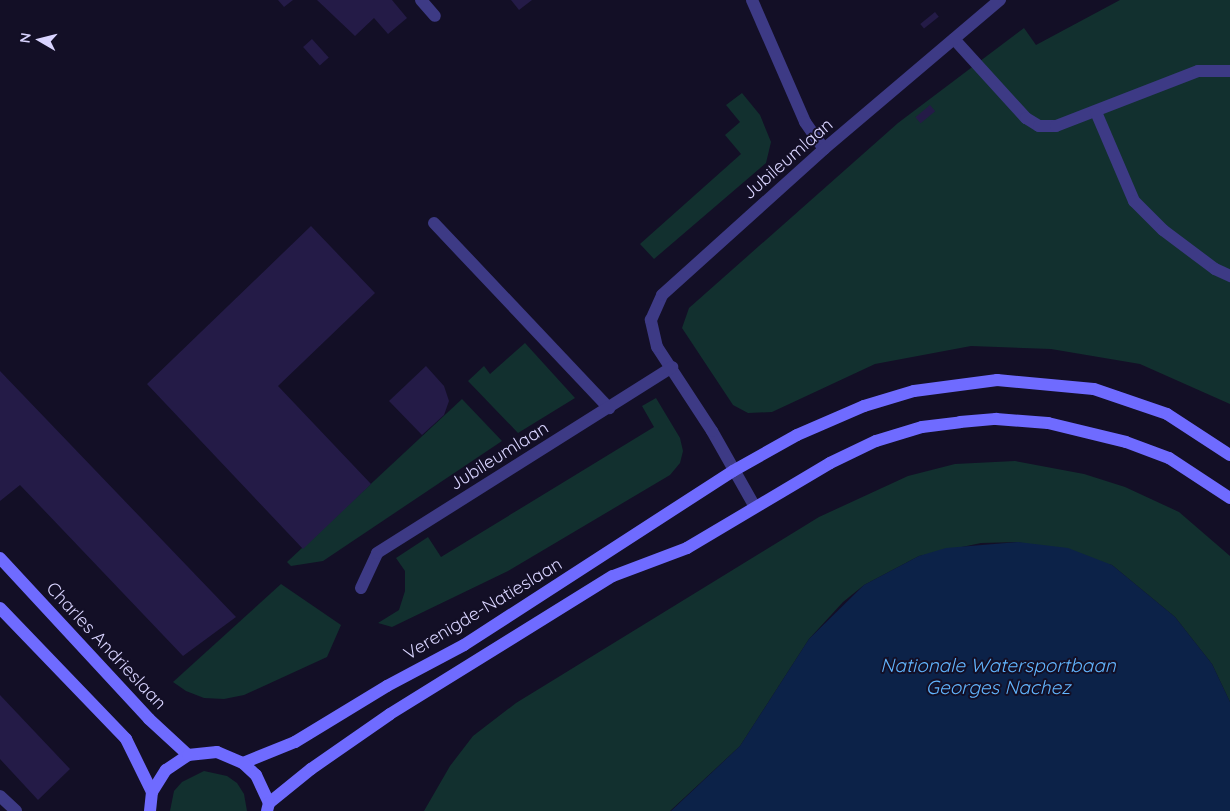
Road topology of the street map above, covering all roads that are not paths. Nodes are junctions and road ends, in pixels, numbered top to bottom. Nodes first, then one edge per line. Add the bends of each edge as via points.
1 (421, 0) edge
2 (752, 0) edge
3 (1000, 0) edge
4 (435, 16) dead end
5 (954, 39) junction
6 (1230, 71) edge
7 (1096, 112) junction
8 (824, 149) junction
9 (434, 223) dead end
10 (1230, 276) edge
11 (672, 367) junction
12 (609, 408) junction
13 (1230, 455) edge
14 (733, 471) junction
15 (1230, 498) edge
16 (755, 508) junction
17 (0, 558) edge
18 (361, 588) dead end
19 (0, 608) edge
20 (188, 755) junction
21 (243, 763) junction
22 (152, 792) junction
23 (0, 796) edge
24 (268, 807) edge
25 (16, 811) edge
26 (150, 811) edge

1 - 4 street
2 - 8 street via 805,122
3 - 5 street, Jubileumlaan
5 - 7 street via 1026,118 1039,126 1056,126
5 - 8 street, Jubileumlaan
6 - 7 street via 1198,71
7 - 10 street via 1134,201 1163,230 1215,270
8 - 11 street, Jubileumlaan via 662,295 652,320 657,347
9 - 12 street
11 - 12 street, Jubileumlaan
11 - 14 street, Jubileumlaan
12 - 18 street, Jubileumlaan via 377,553
13 - 14 street, Verenigde-Natieslaan via 1168,414 1094,390 997,380 914,391 864,406 797,434
14 - 16 street
14 - 21 street, Verenigde-Natieslaan via 464,645 387,686 296,742
15 - 16 street via 1169,458 1126,442 1048,423 996,420 922,427 876,441 830,463
16 - 24 street via 687,548 613,576 390,714 311,769
17 - 20 street, Charles Andrieslaan via 149,719
19 - 22 street via 126,739
20 - 21 street via 217,752
20 - 22 street via 166,770
21 - 24 street via 256,775
22 - 26 street
23 - 25 street

